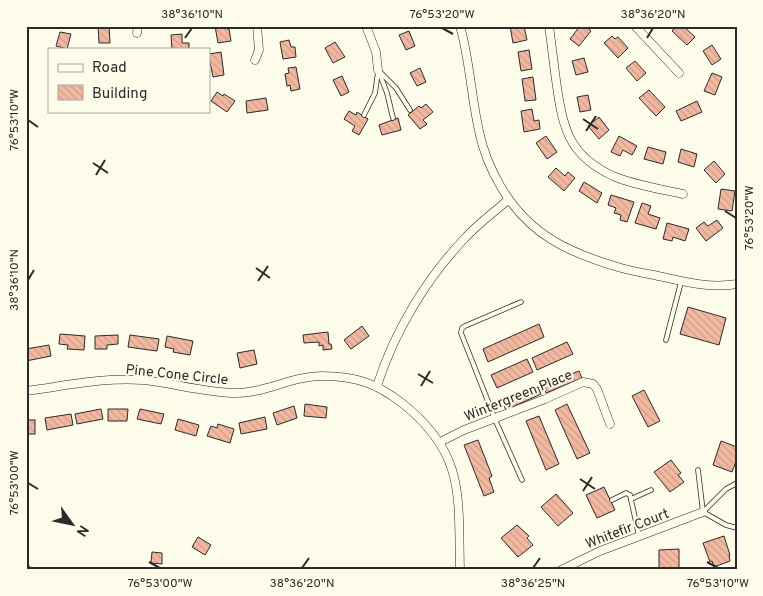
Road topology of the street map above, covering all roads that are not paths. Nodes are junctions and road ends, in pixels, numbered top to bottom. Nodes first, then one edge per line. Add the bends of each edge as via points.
1 (258, 26) edge
2 (366, 26) edge
3 (460, 26) edge
4 (549, 26) edge
5 (635, 26) edge
6 (254, 60) dead end
7 (378, 70) junction
8 (679, 73) dead end
9 (410, 110) dead end
10 (364, 115) dead end
11 (393, 118) dead end
12 (683, 194) dead end
13 (508, 200) junction
14 (681, 282) junction
15 (737, 284) edge
16 (521, 302) dead end
17 (666, 340) dead end
18 (377, 386) junction
19 (26, 391) edge
20 (495, 418) junction
21 (610, 424) dead end
22 (440, 442) junction
23 (698, 470) dead end
24 (522, 480) dead end
25 (737, 483) edge
26 (651, 490) dead end
27 (631, 499) junction
28 (612, 500) dead end
29 (703, 512) junction
30 (737, 528) edge
31 (639, 536) junction
32 (460, 570) edge
33 (561, 570) edge

1 - 6 street via 259,50
2 - 7 street via 376,52
3 - 13 street via 483,147
4 - 12 street via 565,130 578,152 615,177
5 - 8 street
7 - 9 lane via 396,88
7 - 10 lane via 375,93
7 - 11 lane
13 - 14 street via 539,232 565,248 624,269
13 - 18 street via 466,237 432,278 401,328
14 - 15 street
14 - 17 lane
16 - 20 lane via 462,328 461,333
18 - 19 street, Pine Cone Circle via 348,378 320,376 245,393 125,380 84,382
18 - 22 street, Pine Cone Circle via 418,417
20 - 21 street, Wintergreen Place via 587,382 597,389
20 - 22 street, Wintergreen Place
20 - 24 lane
22 - 32 street, Pine Cone Circle via 449,461 458,499
23 - 29 lane
25 - 29 lane via 726,489
26 - 27 lane
27 - 28 lane via 626,494
27 - 31 lane
29 - 30 lane
29 - 31 street, Whitefir Court
31 - 33 street, Whitefir Court

